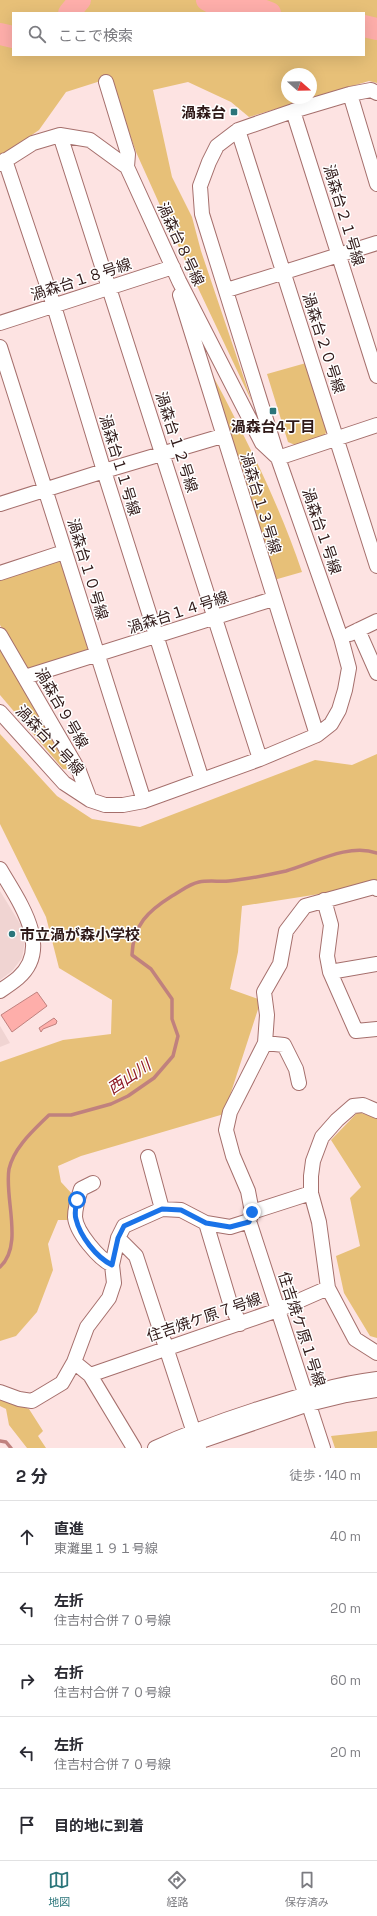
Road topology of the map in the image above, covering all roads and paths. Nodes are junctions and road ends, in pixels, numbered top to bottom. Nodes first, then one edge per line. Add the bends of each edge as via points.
1 (106, 82) dead end
2 (377, 93) edge
3 (350, 94) junction
4 (293, 111) junction
5 (238, 130) junction
6 (60, 135) junction
7 (2, 162) edge
8 (127, 167) junction
9 (377, 184) edge
10 (377, 243) edge
11 (338, 256) junction
12 (173, 267) junction
13 (283, 272) junction
14 (179, 281) junction
15 (110, 288) junction
16 (227, 290) junction
17 (54, 306) junction
18 (0, 323) edge
19 (0, 347) edge
20 (377, 376) edge
21 (377, 425) edge
22 (222, 436) junction
23 (336, 438) junction
24 (163, 454) junction
25 (278, 458) junction
26 (104, 471) junction
27 (46, 490) junction
28 (0, 504) edge
29 (64, 552) junction
30 (377, 566) edge
31 (0, 573) edge
32 (273, 599) junction
33 (216, 618) junction
34 (377, 621) edge
35 (358, 630) junction
36 (0, 635) edge
37 (157, 637) junction
38 (341, 638) junction
39 (97, 655) junction
40 (377, 673) edge
41 (25, 678) junction
42 (0, 712) edge
43 (317, 735) junction
44 (260, 759) junction
45 (202, 780) junction
46 (90, 800) junction
47 (144, 801) junction
48 (0, 869) edge
49 (377, 889) edge
50 (324, 900) junction
51 (377, 964) edge
52 (330, 972) junction
53 (0, 991) edge
54 (377, 1029) edge
55 (265, 1043) junction
56 (299, 1083) dead end
57 (377, 1111) edge
58 (148, 1157) dead end
59 (93, 1183) dead end
60 (312, 1192) junction
61 (162, 1209) junction
62 (250, 1217) junction
63 (206, 1223) junction
64 (118, 1238) junction
65 (112, 1265) junction
66 (328, 1288) junction
67 (278, 1310) junction
68 (240, 1324) junction
69 (166, 1348) junction
70 (377, 1353) edge
71 (74, 1362) junction
72 (90, 1375) junction
73 (377, 1379) edge
74 (377, 1390) edge
75 (0, 1392) edge
76 (307, 1399) junction
77 (196, 1440) edge
78 (134, 1448) edge
79 (155, 1448) edge
80 (181, 1448) edge
81 (323, 1448) edge

1 - 8 street via 128,154
2 - 3 street, 渦森台１号線 via 371,90
3 - 4 street, 渦森台１号線
3 - 9 street
4 - 5 street, 渦森台１号線
4 - 11 street, 渦森台２１号線
5 - 13 street, 渦森台２０号線
5 - 16 street, 渦森台１号線 via 217,146 200,186 202,214
6 - 7 street, 渦森台８号線 via 33,143
6 - 8 street, 渦森台８号線 via 90,140
6 - 15 street, 渦森台１２号線
7 - 17 street, 渦森台１１号線
8 - 12 street, 渦森台８号線
10 - 11 street
11 - 13 street
11 - 20 street, 渦森台２１号線
12 - 14 street, 渦森台８号線
12 - 15 street, 渦森台１８号線
13 - 16 street
13 - 23 street, 渦森台２０号線
14 - 22 street, 渦森台１３号線 via 180,297
14 - 25 street, 渦森台８号線 via 262,443
15 - 17 street, 渦森台１８号線
15 - 24 street, 渦森台１２号線
16 - 25 street, 渦森台１号線
17 - 18 street, 渦森台１８号線
17 - 26 street, 渦森台１１号線
19 - 27 street, 渦森台１０号線
21 - 23 street
22 - 24 street
22 - 32 street, 渦森台１３号線
23 - 25 street
23 - 30 street, 渦森台２０号線
24 - 26 street
24 - 33 street, 渦森台１２号線
25 - 38 street, 渦森台１号線
26 - 27 street
26 - 37 street, 渦森台１１号線
27 - 28 street
27 - 29 street, 渦森台１０号線
29 - 31 street
29 - 39 street, 渦森台１０号線
32 - 33 street, 渦森台１４号線
32 - 43 street, 渦森台１３号線
33 - 37 street, 渦森台１４号線
33 - 44 street, 渦森台１２号線
34 - 35 street
35 - 38 street
35 - 40 street
36 - 41 street, 渦森台９号線
37 - 39 street, 渦森台１４号線
37 - 45 street, 渦森台１１号線
38 - 43 street, 渦森台１号線 via 348,668 345,690 339,710 331,724
39 - 41 street, 渦森台１４号線
39 - 47 street, 渦森台１０号線
41 - 46 street, 渦森台９号線 via 79,771
42 - 46 street, 渦森台１号線 via 64,783
43 - 44 street, 渦森台１号線
44 - 45 street, 渦森台１号線
45 - 47 street, 渦森台１号線
46 - 47 street, 渦森台１号線 via 105,805
48 - 53 street via 30,922 34,942 30,961 19,977
49 - 50 street via 374,887
50 - 52 street via 331,925 327,956
50 - 55 street via 305,906 286,931 280,964 264,992 267,1015
51 - 52 street
52 - 54 street via 356,1031
55 - 56 street via 284,1045 296,1069
55 - 62 street, 住吉焼ケ原１号線 via 230,1112 226,1130 233,1156 248,1191
57 - 60 street via 363,1105 353,1106 322,1137 310,1176
58 - 61 street
59 - 65 street via 81,1189 75,1217 80,1231 103,1260
60 - 62 street
60 - 66 street
61 - 63 street via 181,1210
61 - 64 street via 124,1226
62 - 63 street via 230,1227
62 - 67 street, 住吉焼ケ原１号線
63 - 68 street via 230,1303
64 - 65 street
64 - 69 street via 136,1256
65 - 71 street via 114,1283 109,1298 86,1327
66 - 67 street, 住吉焼ケ原７号線
66 - 70 street via 355,1339
67 - 68 street, 住吉焼ケ原７号線
67 - 76 street, 住吉焼ケ原１号線
68 - 69 street, 住吉焼ケ原７号線
69 - 72 street, 住吉焼ケ原７号線
69 - 77 street
71 - 72 street
71 - 75 street via 62,1383 32,1401
72 - 78 street
73 - 76 street via 346,1383
74 - 76 street
76 - 77 street
76 - 81 street, 住吉焼ケ原１号線
77 - 79 street
77 - 80 street

